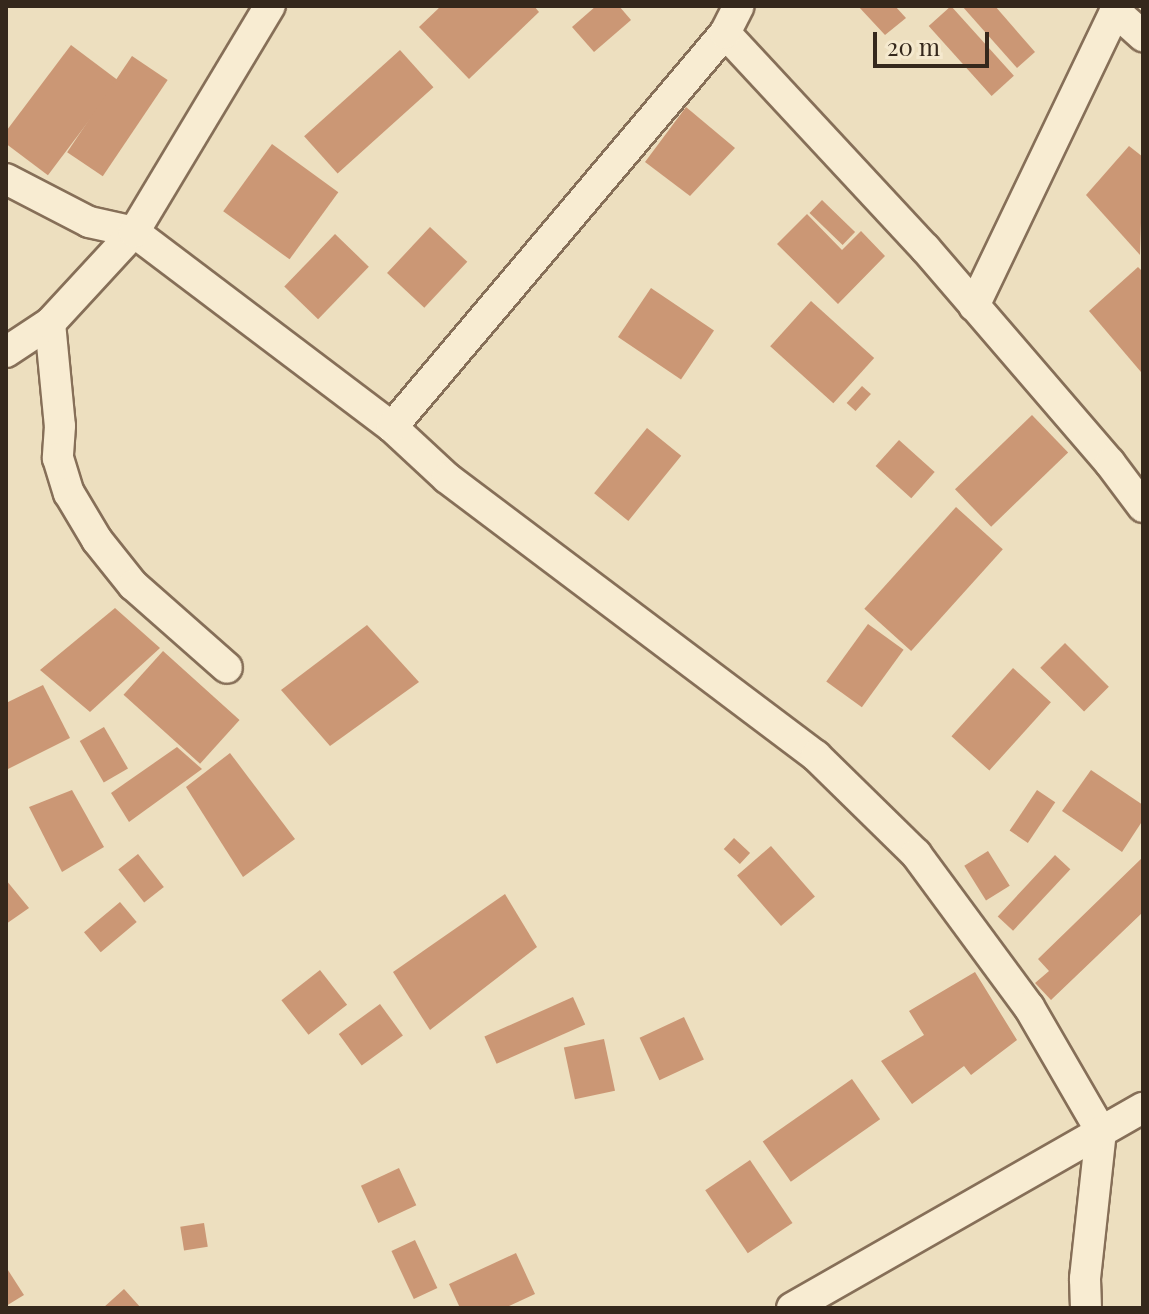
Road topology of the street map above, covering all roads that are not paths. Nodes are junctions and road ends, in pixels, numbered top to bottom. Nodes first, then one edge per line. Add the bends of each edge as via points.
1 (270, 6) edge
2 (739, 6) edge
3 (1117, 9) edge
4 (725, 33) junction
5 (1143, 36) edge
6 (6, 179) edge
7 (134, 232) junction
8 (974, 306) junction
9 (50, 323) junction
10 (6, 352) edge
11 (392, 427) junction
12 (1143, 507) edge
13 (227, 668) dead end
14 (1143, 1108) edge
15 (1101, 1131) junction
16 (792, 1308) edge
17 (1086, 1308) edge

1 - 7 street
2 - 4 street
3 - 5 street
3 - 8 street
4 - 8 street
4 - 11 street
6 - 7 street via 89,222
7 - 9 street
7 - 11 street
8 - 12 street
9 - 10 street
9 - 13 street via 58,458 69,493 133,585
11 - 15 street via 447,478 816,756 916,854 1029,1007
14 - 15 street
15 - 16 street
15 - 17 street

